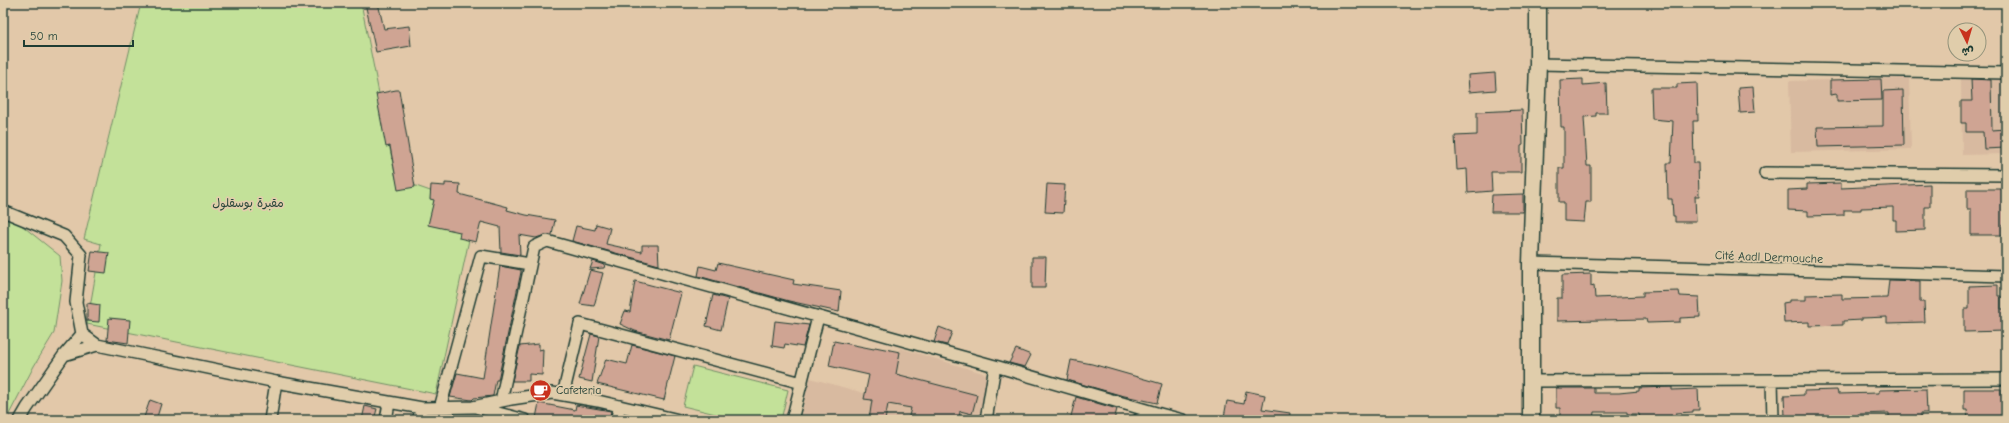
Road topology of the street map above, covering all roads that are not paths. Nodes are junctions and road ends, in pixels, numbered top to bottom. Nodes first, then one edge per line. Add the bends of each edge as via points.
1 (1538, 3) edge
2 (1538, 64) junction
3 (2006, 72) edge
4 (1764, 173) dead end
5 (2006, 175) edge
6 (3, 211) edge
7 (1531, 263) junction
8 (530, 264) junction
9 (2006, 276) edge
10 (818, 317) junction
11 (82, 334) junction
12 (97, 345) junction
13 (64, 355) junction
14 (995, 366) junction
15 (2006, 379) edge
16 (1772, 380) junction
17 (1531, 381) junction
18 (276, 382) junction
19 (802, 383) junction
20 (563, 395) junction
21 (501, 401) junction
22 (389, 403) junction
23 (620, 406) junction
24 (473, 407) junction
25 (422, 408) junction
26 (440, 408) junction
27 (1159, 417) edge
28 (20, 420) edge
29 (270, 420) edge
30 (386, 420) edge
31 (418, 420) edge
32 (525, 420) edge
33 (616, 420) edge
34 (679, 420) edge
35 (792, 420) edge
36 (986, 420) edge
37 (1138, 420) edge
38 (1184, 420) edge
39 (1531, 420) edge
40 (1773, 420) edge

1 - 2 main road
2 - 3 street
2 - 7 main road
4 - 5 street
6 - 11 street via 64,236 81,255 76,302
7 - 9 street, Cité Aadl Dermouche
7 - 17 main road
8 - 10 street via 534,247 547,241
8 - 21 street
8 - 26 street via 480,256
10 - 14 street
10 - 19 street
11 - 12 street
11 - 13 street
12 - 13 street
12 - 18 street
13 - 28 street
14 - 27 street
14 - 36 street
15 - 16 street
16 - 17 street
16 - 40 street
17 - 39 main road
18 - 22 street
18 - 29 street
19 - 20 street via 580,324
19 - 35 street
20 - 21 street via 552,393
20 - 23 street
21 - 24 street
22 - 25 street
22 - 30 street
23 - 33 street
23 - 34 street
24 - 26 street
24 - 32 street
25 - 26 street
25 - 31 street
27 - 37 street
27 - 38 street

